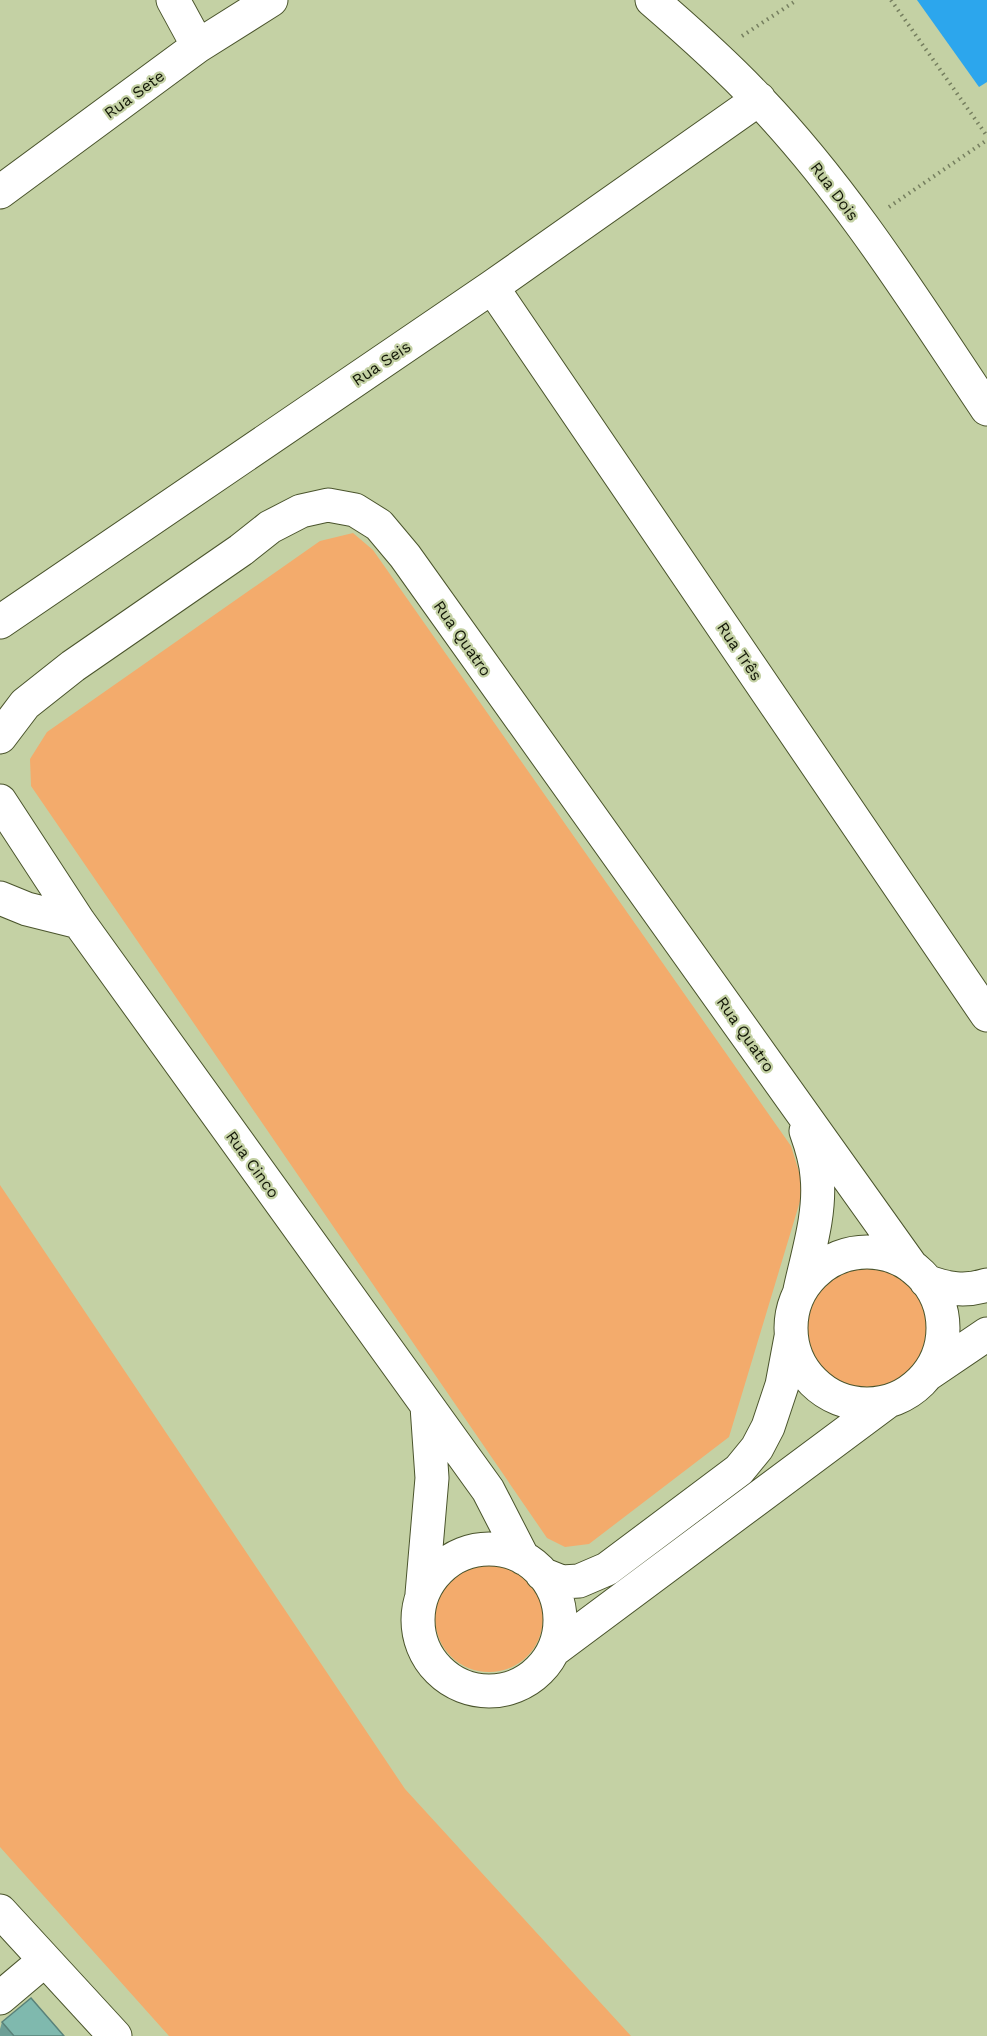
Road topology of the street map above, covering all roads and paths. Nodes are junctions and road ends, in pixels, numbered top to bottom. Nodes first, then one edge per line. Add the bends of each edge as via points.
1 (173, 0) edge
2 (271, 0) edge
3 (652, 0) edge
4 (797, 0) edge
5 (891, 0) edge
6 (198, 46) junction
7 (714, 55) junction
8 (759, 99) junction
9 (987, 138) edge
10 (0, 192) edge
11 (862, 226) junction
12 (492, 287) junction
13 (987, 409) edge
14 (0, 622) edge
15 (0, 737) edge
16 (0, 801) edge
17 (0, 898) edge
18 (79, 922) junction
19 (987, 1015) edge
20 (806, 1118) junction
21 (919, 1274) junction
22 (987, 1285) edge
23 (800, 1290) junction
24 (987, 1334) edge
25 (791, 1337) junction
26 (928, 1374) junction
27 (887, 1402) junction
28 (427, 1406) junction
29 (533, 1566) junction
30 (422, 1594) junction
31 (554, 1650) junction
32 (0, 1911) edge
33 (45, 1960) junction
34 (0, 1998) edge
35 (115, 2036) edge

1 - 6 street
2 - 6 street, Rua Sete
3 - 7 street, Rua Dois
4 - 7 path
5 - 9 path
6 - 10 street, Rua Sete
7 - 8 street, Rua Dois
8 - 11 street, Rua Dois
8 - 12 street, Rua Seis
9 - 11 path
11 - 13 street, Rua Dois
12 - 14 street, Rua Seis
12 - 19 street, Rua Três
15 - 20 street, Rua Quatro via 25,704 270,527 301,511 328,505 356,510 392,539
16 - 18 street, Rua Cinco
17 - 18 street
18 - 28 street, Rua Cinco
20 - 21 street, Rua Quatro
20 - 23 street via 818,1175 818,1201
21 - 22 street via 945,1289
21 - 23 street via 896,1258 860,1252 826,1263
21 - 26 street via 937,1298 942,1317 938,1357
23 - 25 street via 792,1313
24 - 26 street
25 - 27 street via 798,1363 828,1393 861,1404
25 - 29 street via 782,1385 768,1427 739,1470 607,1569 579,1581 562,1582
26 - 27 street via 910,1391
27 - 31 street
28 - 29 street, Rua Cinco via 488,1490
28 - 30 street via 432,1478
29 - 30 street via 504,1551 484,1549 465,1553 447,1562
29 - 31 street via 550,1584 558,1606 560,1628
30 - 31 street via 417,1616 428,1658 461,1686 482,1691 504,1690 542,1669
32 - 33 street
33 - 34 street
33 - 35 street

